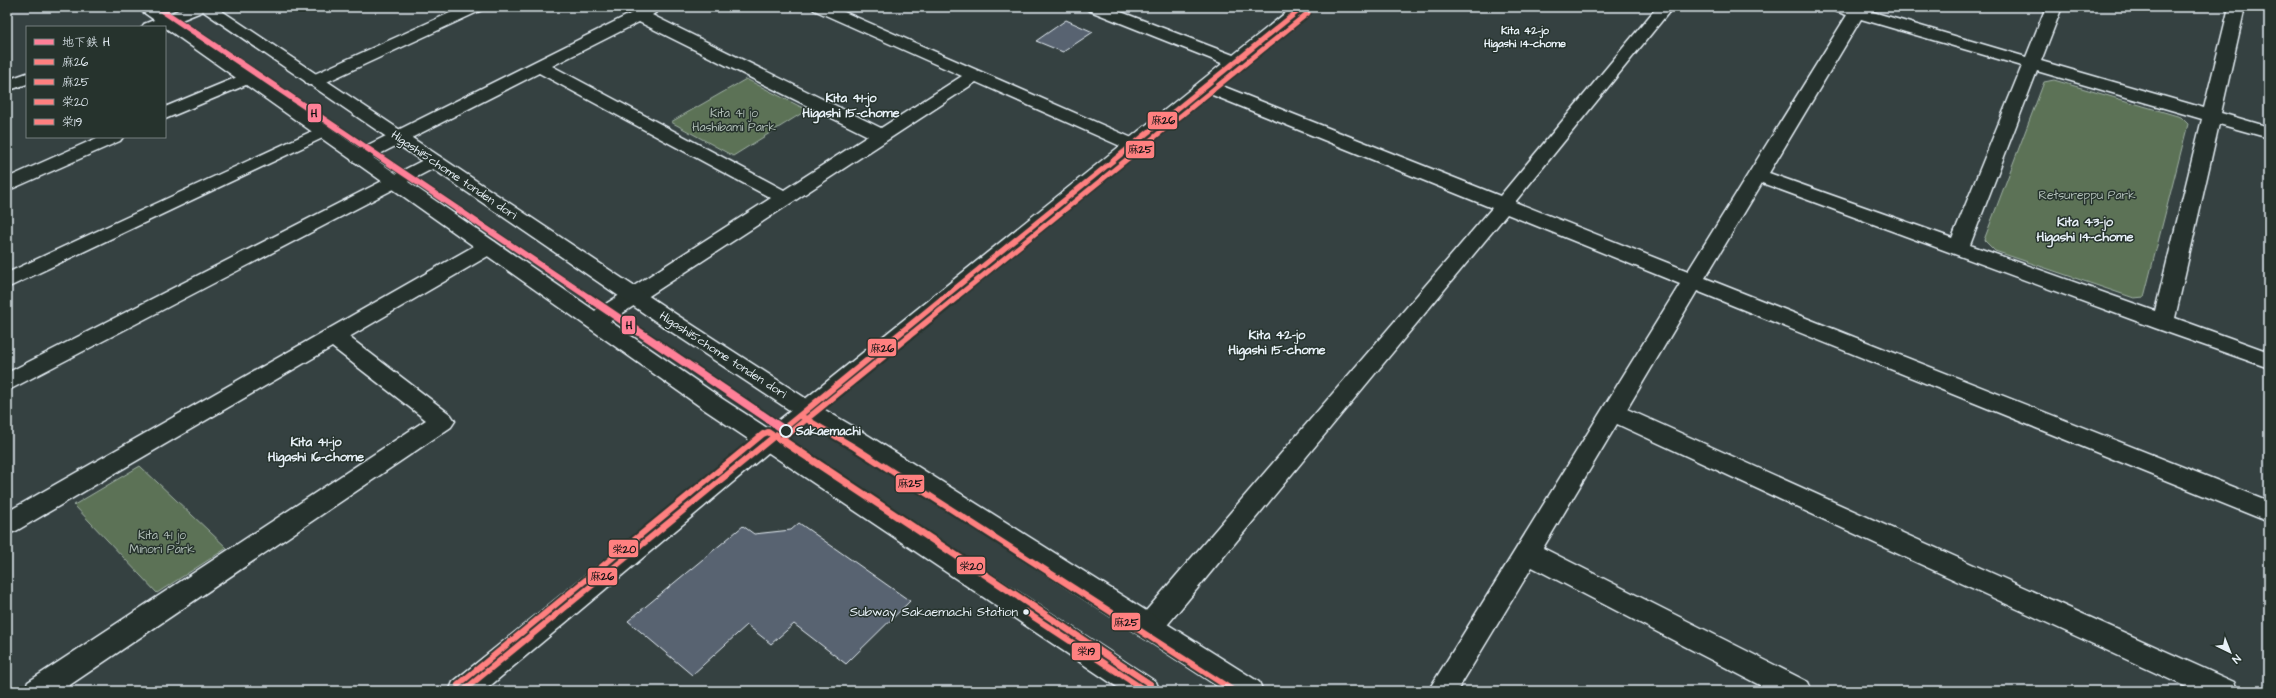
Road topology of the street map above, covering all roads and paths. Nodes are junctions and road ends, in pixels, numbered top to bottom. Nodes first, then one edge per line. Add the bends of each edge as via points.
1 (144, 7) edge
2 (200, 7) edge
3 (205, 7) edge
4 (476, 7) edge
5 (656, 7) edge
6 (820, 7) edge
7 (1094, 7) edge
8 (1303, 7) edge
9 (1665, 7) edge
10 (2054, 7) edge
11 (2237, 7) edge
12 (1851, 9) edge
13 (640, 16) junction
14 (157, 24) edge
15 (166, 29) edge
16 (1235, 62) junction
17 (2032, 63) junction
18 (538, 65) junction
19 (976, 75) junction
20 (26, 78) edge
21 (247, 78) junction
22 (314, 81) junction
23 (7, 86) edge
24 (1206, 86) junction
25 (166, 114) edge
26 (2211, 116) junction
27 (323, 131) junction
28 (2269, 133) edge
29 (882, 136) junction
30 (398, 137) junction
31 (112, 138) edge
32 (1134, 145) junction
33 (359, 156) junction
34 (433, 161) junction
35 (1757, 175) junction
36 (395, 182) junction
37 (7, 185) edge
38 (785, 198) junction
39 (1505, 206) junction
40 (488, 246) junction
41 (1958, 249) junction
42 (7, 280) edge
43 (1692, 282) junction
44 (633, 296) junction
45 (595, 321) junction
46 (2163, 322) junction
47 (333, 336) junction
48 (2269, 360) edge
49 (7, 383) edge
50 (805, 409) junction
51 (1612, 412) junction
52 (768, 440) junction
53 (2269, 512) edge
54 (7, 524) edge
55 (1527, 552) junction
56 (1149, 627) junction
57 (38, 691) edge
58 (463, 691) edge
59 (1146, 691) edge
60 (1249, 691) edge
61 (1442, 691) edge
62 (1798, 691) edge
63 (2224, 691) edge

1 - 14 street
2 - 14 street
3 - 22 street, Higashi15chome tonden dori
4 - 22 street
5 - 13 street
6 - 19 street
7 - 16 street
8 - 16 street
9 - 39 street via 1512,193
10 - 17 street
11 - 26 street
12 - 17 street
12 - 35 street
13 - 18 street
13 - 29 street
15 - 21 street
16 - 24 street
17 - 26 street
17 - 41 street
18 - 30 street
18 - 38 street
19 - 29 street
19 - 32 street
20 - 23 street
21 - 25 street
21 - 27 street
22 - 30 street, Higashi15chome tonden dori
24 - 32 street
24 - 39 street
26 - 28 street
26 - 46 street
27 - 33 street
27 - 42 street
29 - 38 street
30 - 33 street
30 - 34 street, Higashi15chome tonden dori
31 - 37 street
32 - 50 street
33 - 36 street
34 - 36 street
34 - 44 street, Higashi15chome tonden dori
35 - 41 street
35 - 43 street
36 - 40 street
36 - 49 street
38 - 44 street
39 - 43 street
39 - 56 street
40 - 45 street
40 - 47 street
41 - 46 street
43 - 51 street
43 - 53 street
44 - 45 street
44 - 50 street, Higashi15chome tonden dori
45 - 52 street
46 - 48 street
47 - 54 street
47 - 57 street via 443,421
50 - 52 street
50 - 56 street, Higashi15chome tonden dori via 858,440
51 - 55 street
51 - 63 street
52 - 58 street
52 - 59 street
55 - 61 street
55 - 62 street
56 - 60 street, Higashi15chome tonden dori

